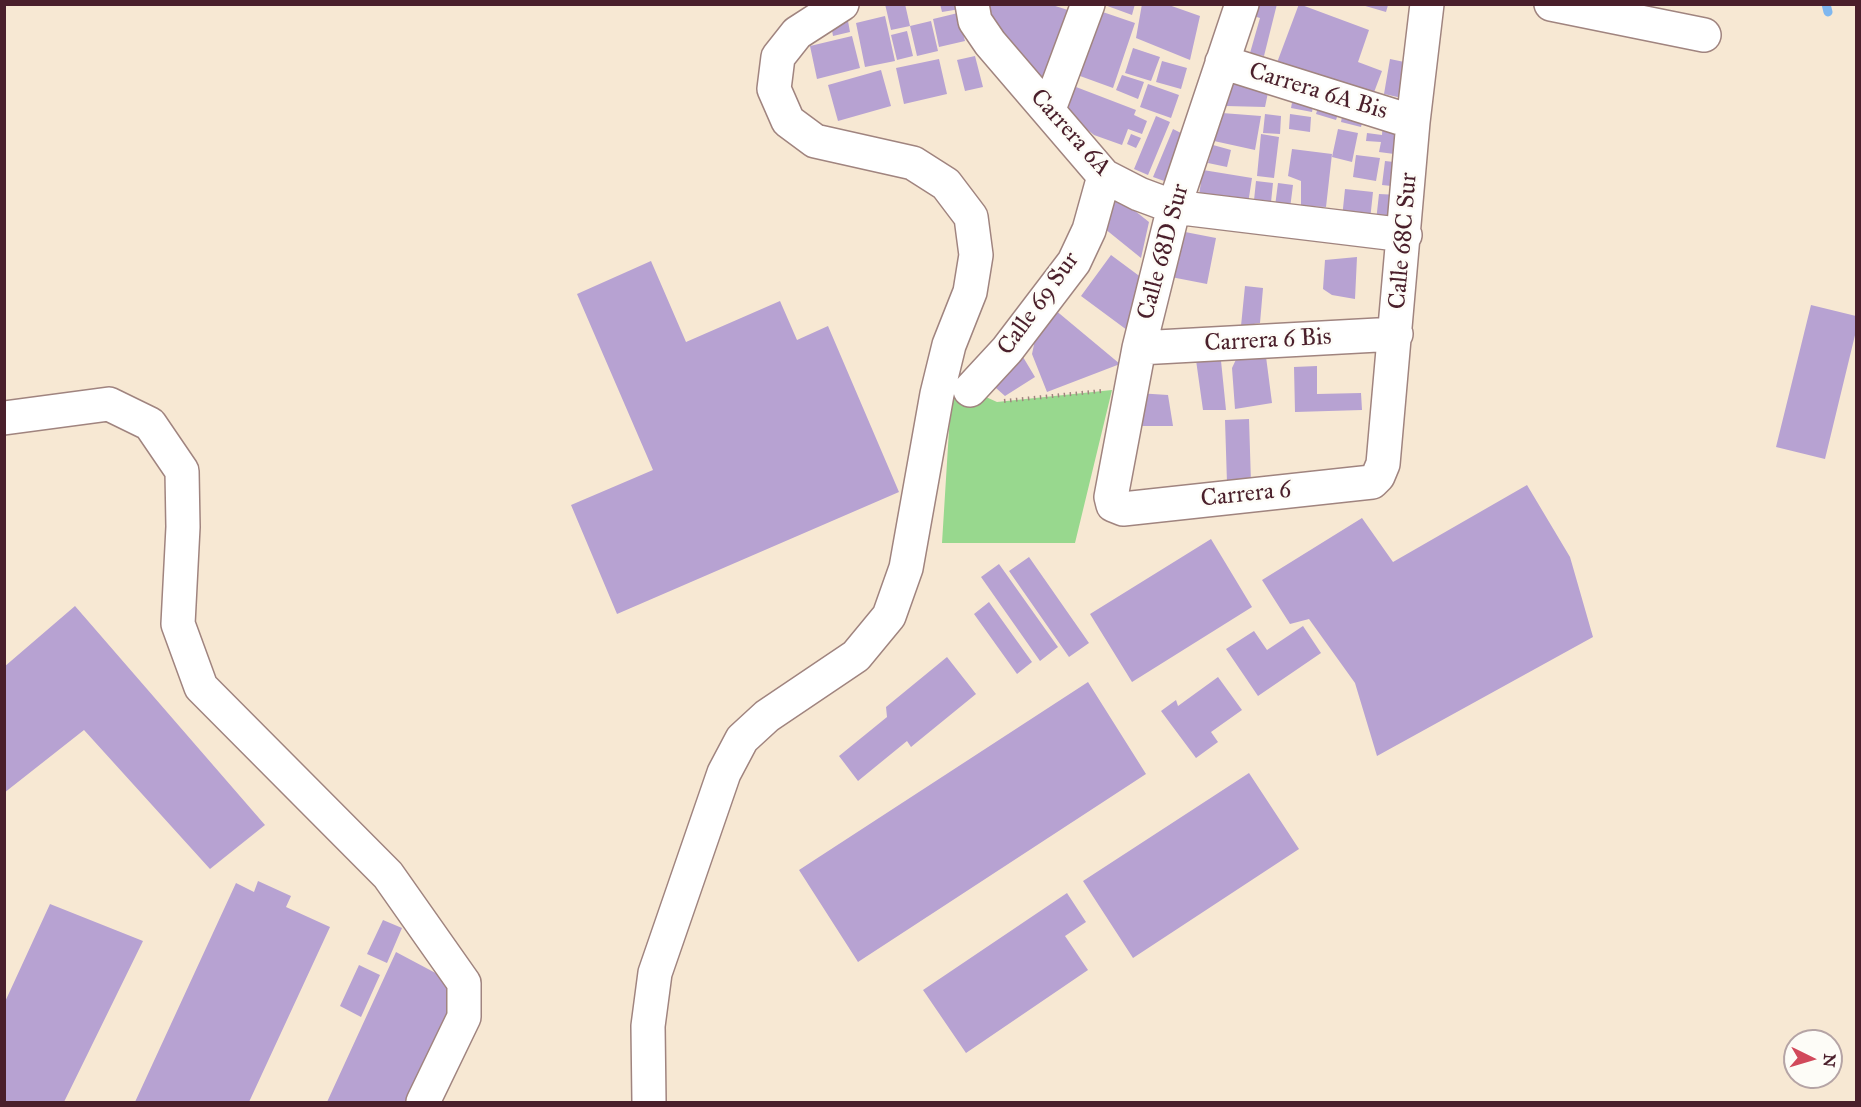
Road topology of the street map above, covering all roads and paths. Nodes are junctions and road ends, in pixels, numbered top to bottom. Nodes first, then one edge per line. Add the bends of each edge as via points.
1 (842, 4) edge
2 (1088, 4) edge
3 (1242, 4) edge
4 (1427, 4) edge
5 (1551, 4) edge
6 (974, 13) edge
7 (1704, 35) dead end
8 (1222, 62) junction
9 (1048, 110) junction
10 (1413, 122) junction
11 (1104, 176) junction
12 (1174, 207) junction
13 (1404, 235) junction
14 (1396, 334) junction
15 (1140, 348) junction
16 (1132, 387) junction
17 (970, 390) joint
18 (4, 418) edge
19 (1378, 476) joint
20 (1113, 505) joint
21 (423, 1102) edge
22 (649, 1102) edge

1 - 22 street via 797,33 778,57 774,89 788,121 815,141 913,163 946,184 971,217 976,255 972,283 937,394 906,568 889,616 856,656 767,716 742,739 724,773 655,973 648,1026
2 - 9 street
3 - 8 street, Calle 68D Sur
4 - 10 street, Calle 68C Sur
5 - 7 street
6 - 9 street, Carrera 6A via 990,43
8 - 10 street, Carrera 6A Bis
8 - 12 street, Calle 68D Sur
9 - 11 street, Carrera 6A
10 - 13 street, Calle 68C Sur
11 - 12 street, Carrera 6A
11 - 17 street, Calle 69 Sur via 1089,230 1074,262 1007,350
12 - 13 street, Carrera 6A
12 - 15 street, Calle 68D Sur
13 - 14 street, Calle 68C Sur
14 - 15 street, Carrera 6 Bis
14 - 19 street, Calle 68C Sur via 1383,464
15 - 16 street, Calle 68D Sur
16 - 17 path via 997,402
16 - 20 street, Calle 68D Sur via 1111,497
18 - 21 street via 109,404 150,424 182,471 178,624 201,687 388,875 464,983 464,1017
19 - 20 street, Carrera 6 via 1372,482 1135,508

